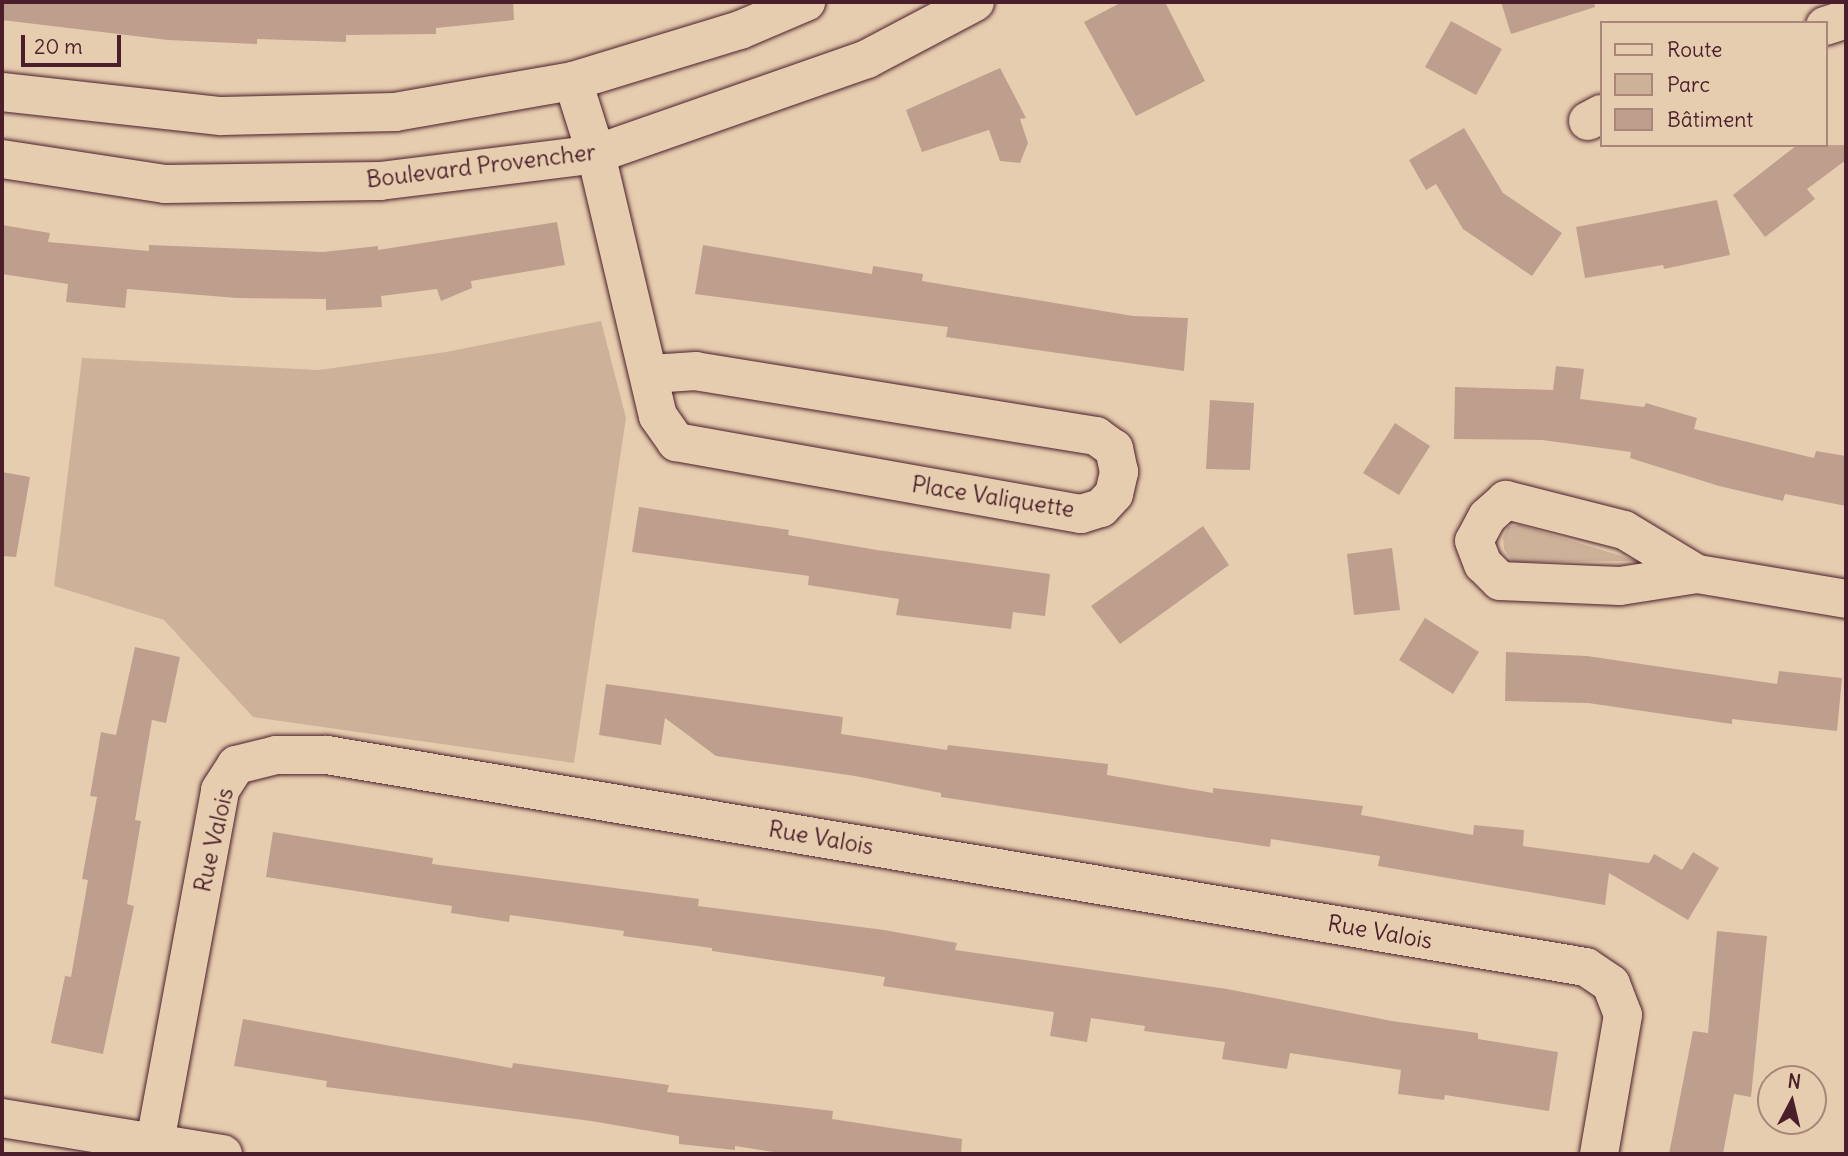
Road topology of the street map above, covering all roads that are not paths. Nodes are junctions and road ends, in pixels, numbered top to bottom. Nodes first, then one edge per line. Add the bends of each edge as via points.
1 (806, 2) edge
2 (975, 2) edge
3 (1846, 19) edge
4 (1827, 25) edge
5 (573, 81) junction
6 (2, 92) edge
7 (596, 154) junction
8 (2, 159) edge
9 (651, 374) junction
10 (1698, 574) junction
11 (1846, 599) edge
12 (2, 1118) edge
13 (58, 1141) edge
14 (155, 1142) junction
15 (223, 1154) edge
16 (1599, 1154) edge

1 - 5 street via 740,30
2 - 7 street, Boulevard Provencher via 867,59
3 - 4 street
5 - 6 street via 396,112 220,116
5 - 7 street, Place Valiquette
7 - 8 street, Boulevard Provencher via 380,181 165,184
7 - 9 street, Place Valiquette
9 - 9 street, Place Valiquette via 658,416 676,442 1081,514 1101,508 1114,494 1119,472 1114,449 1096,436 696,371
10 - 10 street via 1624,530 1506,500 1487,517 1474,541 1483,564 1500,581 1619,586
10 - 11 street
12 - 13 street
13 - 14 street
14 - 15 street
14 - 16 street, Rue Valois via 220,790 236,765 276,755 327,755 1587,967 1611,984 1623,1015

